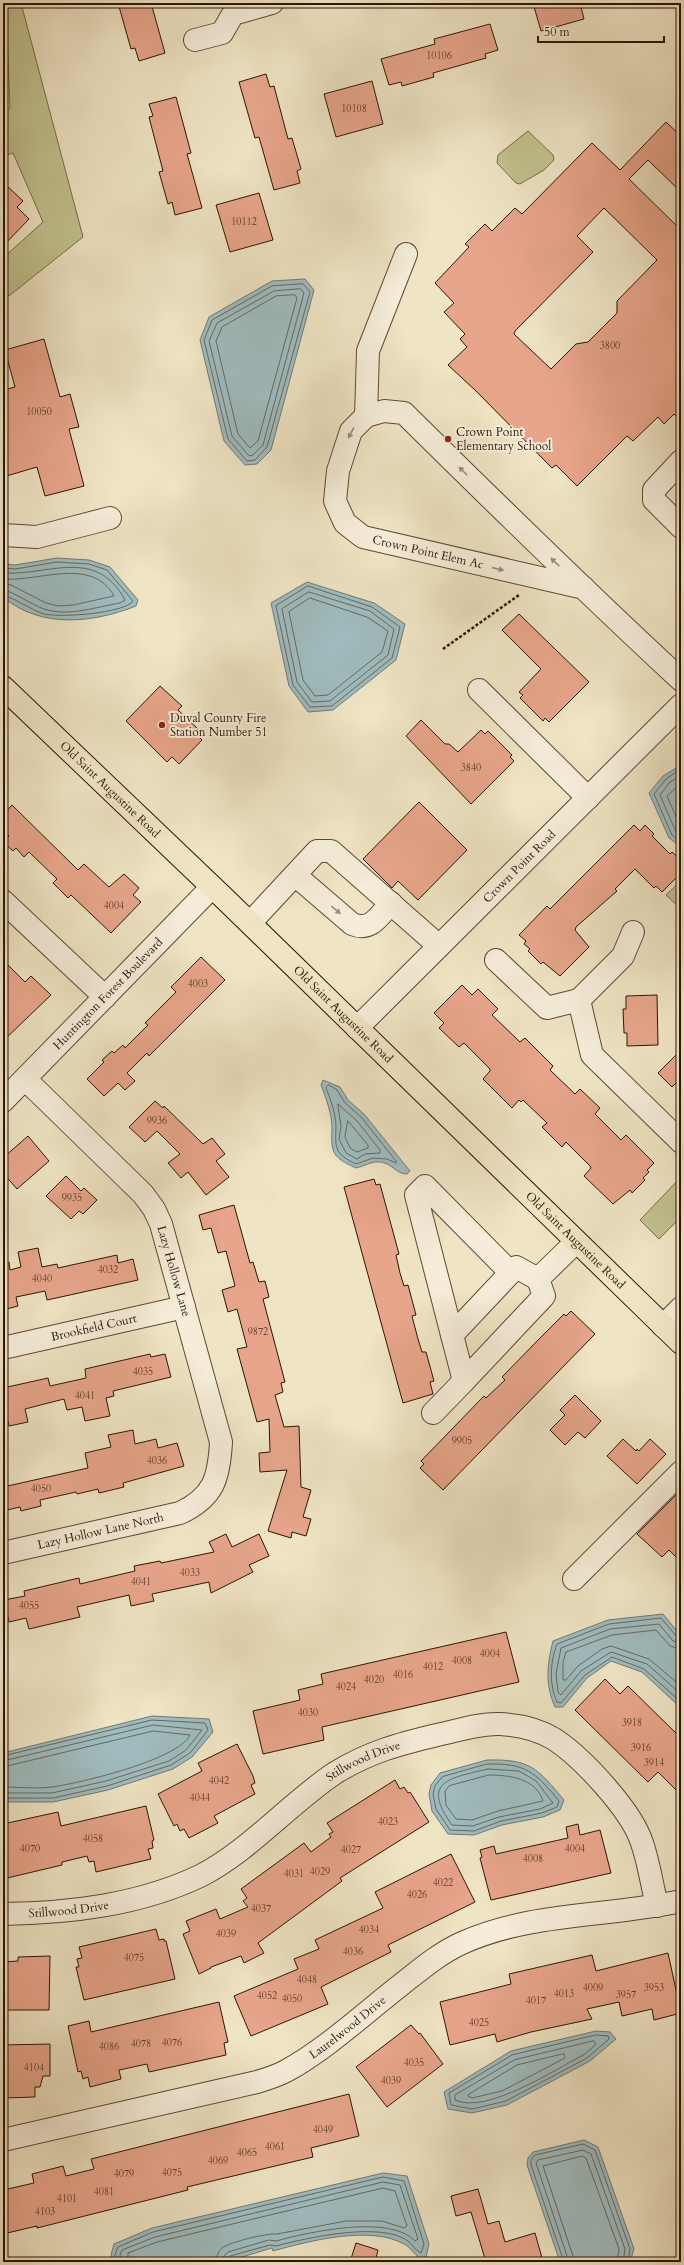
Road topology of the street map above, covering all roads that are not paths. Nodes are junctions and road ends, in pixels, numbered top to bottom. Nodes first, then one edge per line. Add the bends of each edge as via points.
1 (272, 3) edge
2 (195, 40) dead end
3 (406, 254) dead end
4 (366, 416) junction
5 (681, 461) edge
6 (110, 518) dead end
7 (681, 527) edge
8 (3, 535) edge
9 (584, 588) junction
10 (681, 680) edge
11 (3, 687) edge
12 (479, 690) dead end
13 (681, 705) edge
14 (588, 798) junction
15 (303, 881) junction
16 (212, 886) junction
17 (3, 901) edge
18 (391, 903) junction
19 (250, 923) junction
20 (633, 932) dead end
21 (439, 946) junction
22 (496, 960) dead end
23 (105, 997) junction
24 (580, 1000) junction
25 (357, 1028) junction
26 (25, 1079) junction
27 (3, 1101) edge
28 (681, 1142) edge
29 (576, 1242) junction
30 (511, 1273) junction
31 (538, 1279) junction
32 (184, 1307) junction
33 (681, 1308) edge
34 (664, 1326) junction
35 (452, 1335) junction
36 (681, 1343) edge
37 (3, 1348) edge
38 (464, 1381) junction
39 (433, 1413) dead end
40 (681, 1472) edge
41 (196, 1505) joint
42 (3, 1554) edge
43 (574, 1579) dead end
44 (681, 1901) edge
45 (657, 1906) junction
46 (3, 1914) edge
47 (3, 2140) edge

1 - 2 street via 233,14 222,33
3 - 4 street via 368,350
9 -> 4 street via 404,413 384,411
4 -> 9 street, Crown Point Elem Ac via 351,431 338,471 335,502 345,523 363,537
5 - 7 street via 654,490 654,500
6 - 8 street via 37,537
9 - 10 street
11 - 16 main road, Old Saint Augustine Road
12 - 14 street
13 - 14 street, Crown Point Road
14 - 21 street, Crown Point Road
15 -> 18 street via 352,924 365,927 372,924
15 - 18 street via 317,851 331,850
15 - 19 street
16 - 19 main road, Old Saint Augustine Road
16 - 23 street, Huntington Forest Boulevard
17 - 23 street
18 - 21 street
19 - 25 main road, Old Saint Augustine Road
20 - 24 street via 623,956
21 - 25 street, Crown Point Road
22 - 24 street via 547,1008
23 - 26 street, Huntington Forest Boulevard
24 - 28 street via 592,1055
25 - 29 main road, Old Saint Augustine Road
26 - 27 street, Huntington Forest Boulevard
26 - 32 street, Lazy Hollow Lane via 143,1194 154,1209 161,1224
29 - 31 street
29 - 34 main road, Old Saint Augustine Road
30 - 31 street via 516,1267
30 - 35 street
30 - 35 street via 425,1186 416,1195
31 - 38 street via 544,1296
32 - 37 street, Brookfield Court
32 - 41 street, Lazy Hollow Lane via 221,1442 220,1468 211,1490
33 - 34 street
34 - 36 main road, Old Saint Augustine Road
35 - 38 street
38 - 39 street
40 - 43 street
41 - 42 street, Lazy Hollow Lane North via 180,1513
44 - 45 street, Laurelwood Drive
45 - 46 street, Stillwood Drive via 642,1842 619,1801 571,1752 554,1739 532,1729 499,1724 472,1727 370,1753 335,1774 202,1875 173,1887 76,1911
45 - 47 street, Laurelwood Drive via 583,1913 502,1930 462,1944 430,1962 310,2056 285,2072 257,2082

